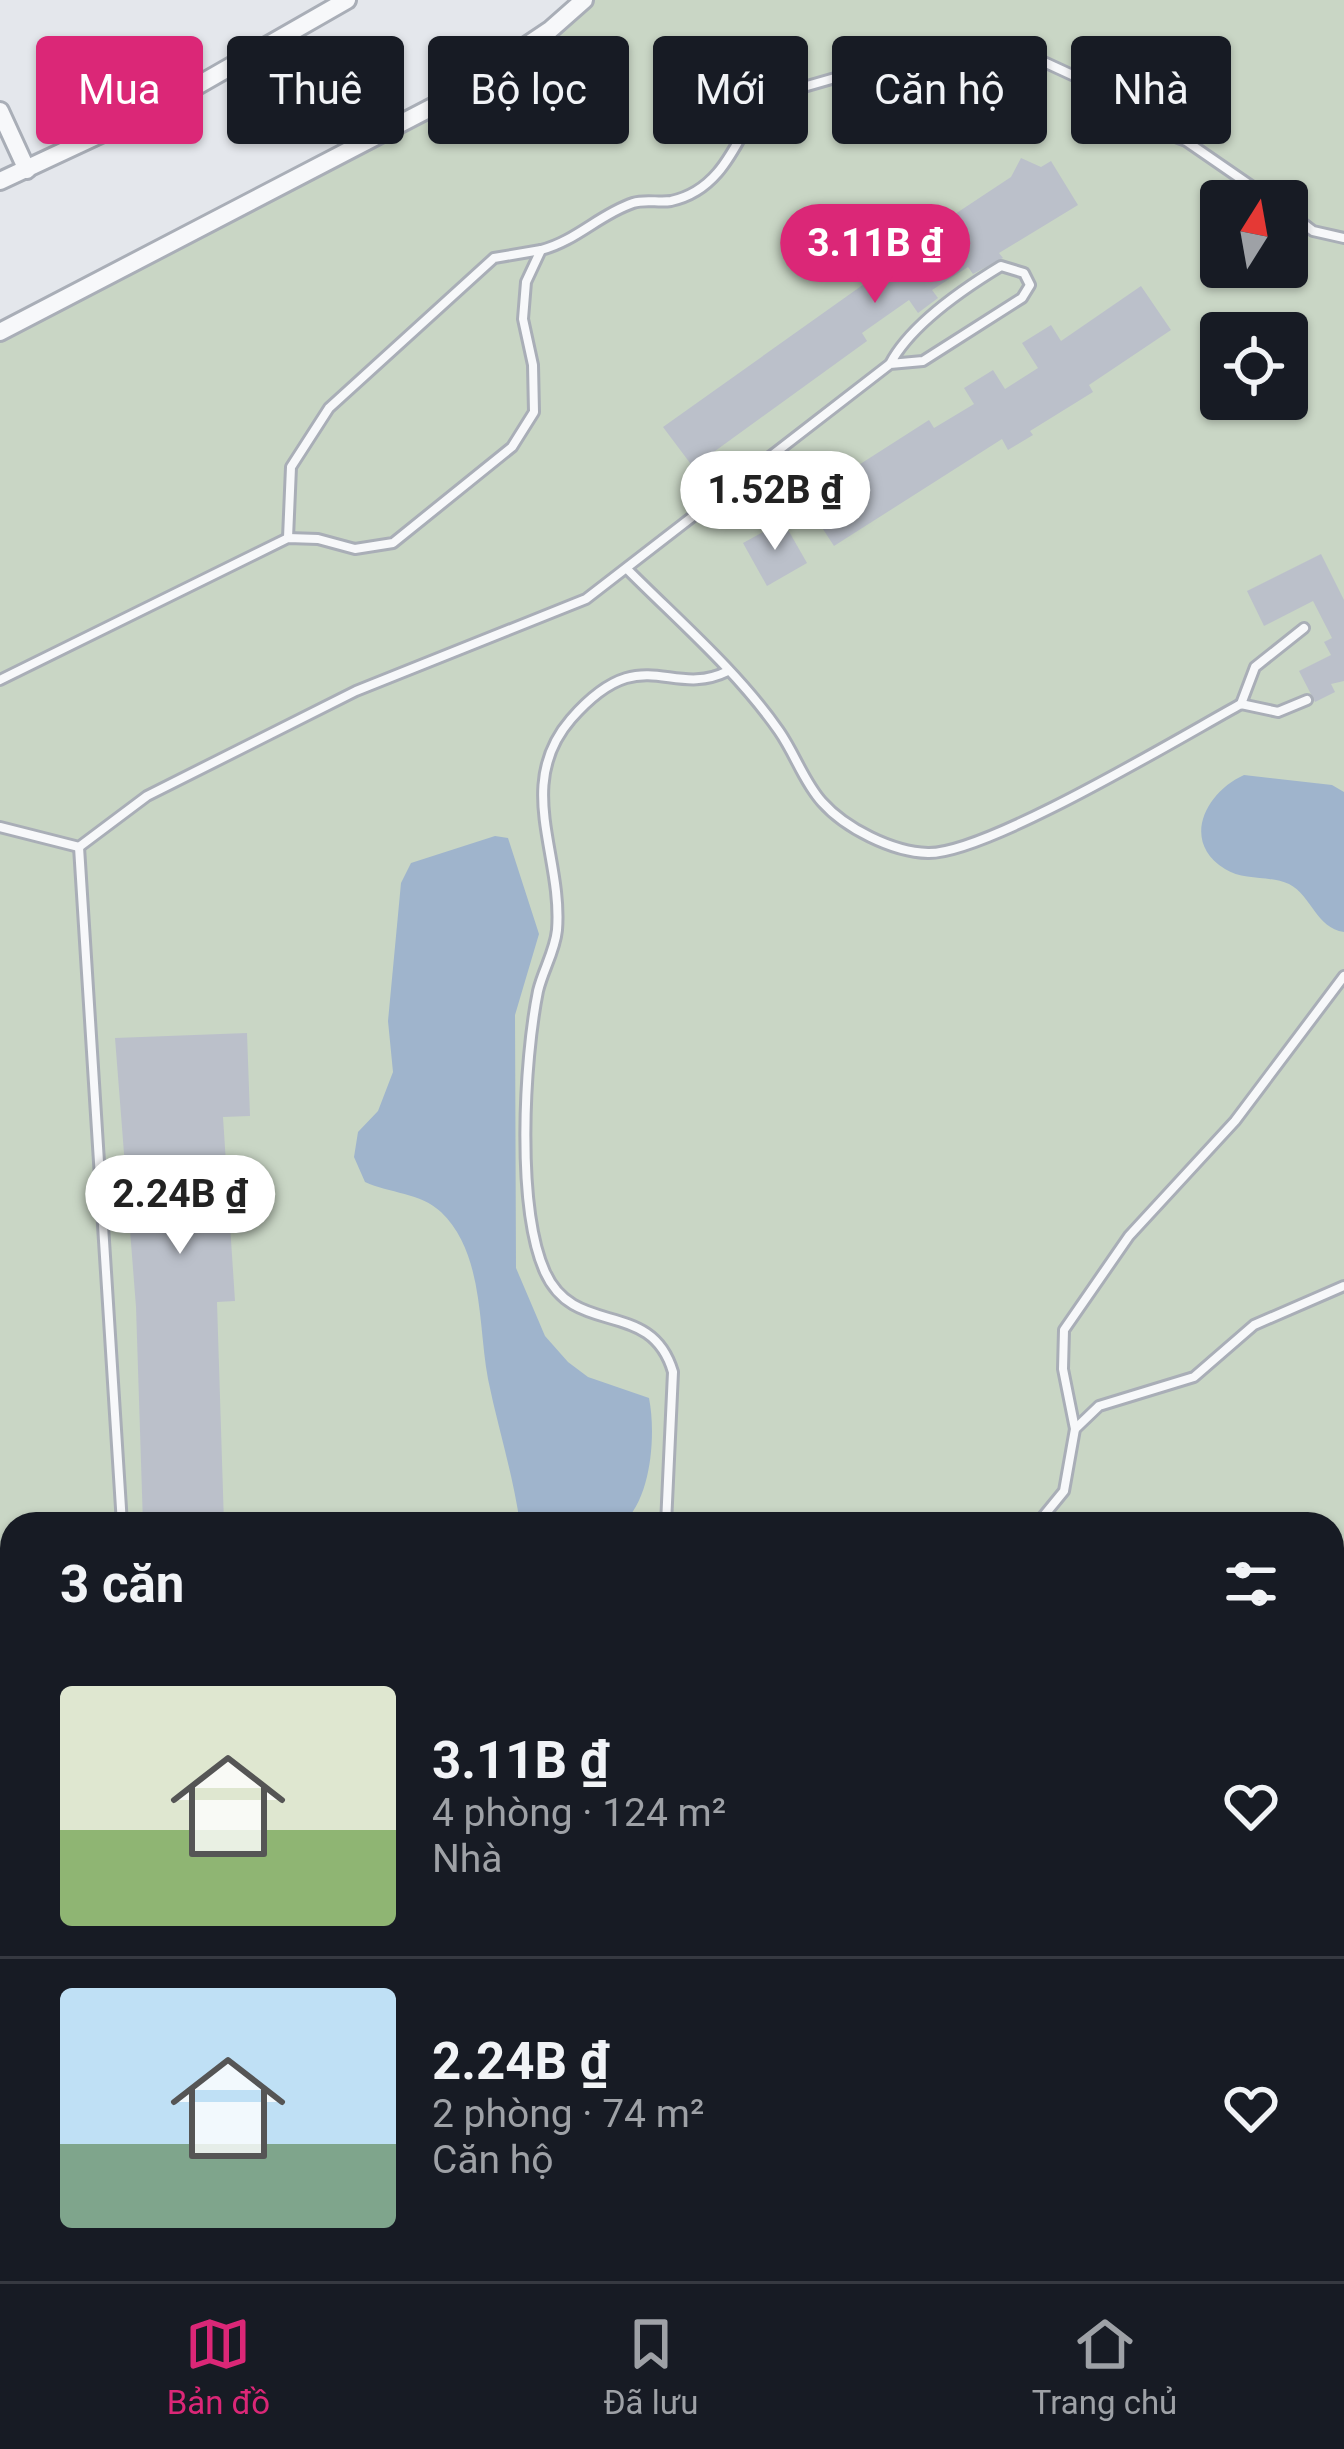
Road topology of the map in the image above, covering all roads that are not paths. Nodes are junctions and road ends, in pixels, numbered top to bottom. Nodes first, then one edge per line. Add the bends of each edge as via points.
1 (347, 0) edge
2 (584, 0) edge
3 (0, 111) edge
4 (27, 170) junction
5 (1243, 180) edge
6 (0, 182) edge
7 (1308, 227) edge
8 (1344, 238) edge
9 (541, 250) junction
10 (0, 332) edge
11 (890, 364) junction
12 (287, 538) junction
13 (629, 571) junction
14 (1304, 628) dead end
15 (728, 671) junction
16 (0, 680) edge
17 (1307, 700) dead end
18 (1241, 704) junction
19 (0, 827) edge
20 (79, 847) junction
21 (1344, 976) edge
22 (1344, 1286) edge
23 (1076, 1429) junction
24 (121, 1512) edge
25 (667, 1512) edge
26 (1046, 1512) edge

1 - 4 street via 167,103
2 - 10 street via 442,103
3 - 4 street
4 - 6 street
5 - 9 lane via 1186,141 1129,120 1096,86 1044,62 986,51 915,55 762,99 707,186 672,201 634,202 572,242
7 - 8 lane
9 - 12 lane via 494,258 329,408 291,467
9 - 12 lane via 526,282 523,319 535,412 512,447 393,543 355,549
11 - 11 lane via 922,361 1022,298 1030,285 1024,273 1001,266 985,276 901,343
11 - 13 lane
12 - 16 lane
13 - 15 lane
13 - 20 lane via 586,599 314,712 147,796
14 - 18 lane via 1255,667
15 - 18 lane via 780,732 822,803 884,842 930,853 995,833
15 - 25 lane via 635,674 605,687 550,751 542,786 557,925 534,1029 530,1222 556,1293 579,1311 650,1332 668,1356
17 - 18 lane via 1278,712
19 - 20 lane
20 - 24 lane
21 - 23 lane via 1235,1121 1129,1236 1064,1330
22 - 23 lane via 1254,1325 1194,1377 1099,1406
23 - 26 lane via 1064,1491

